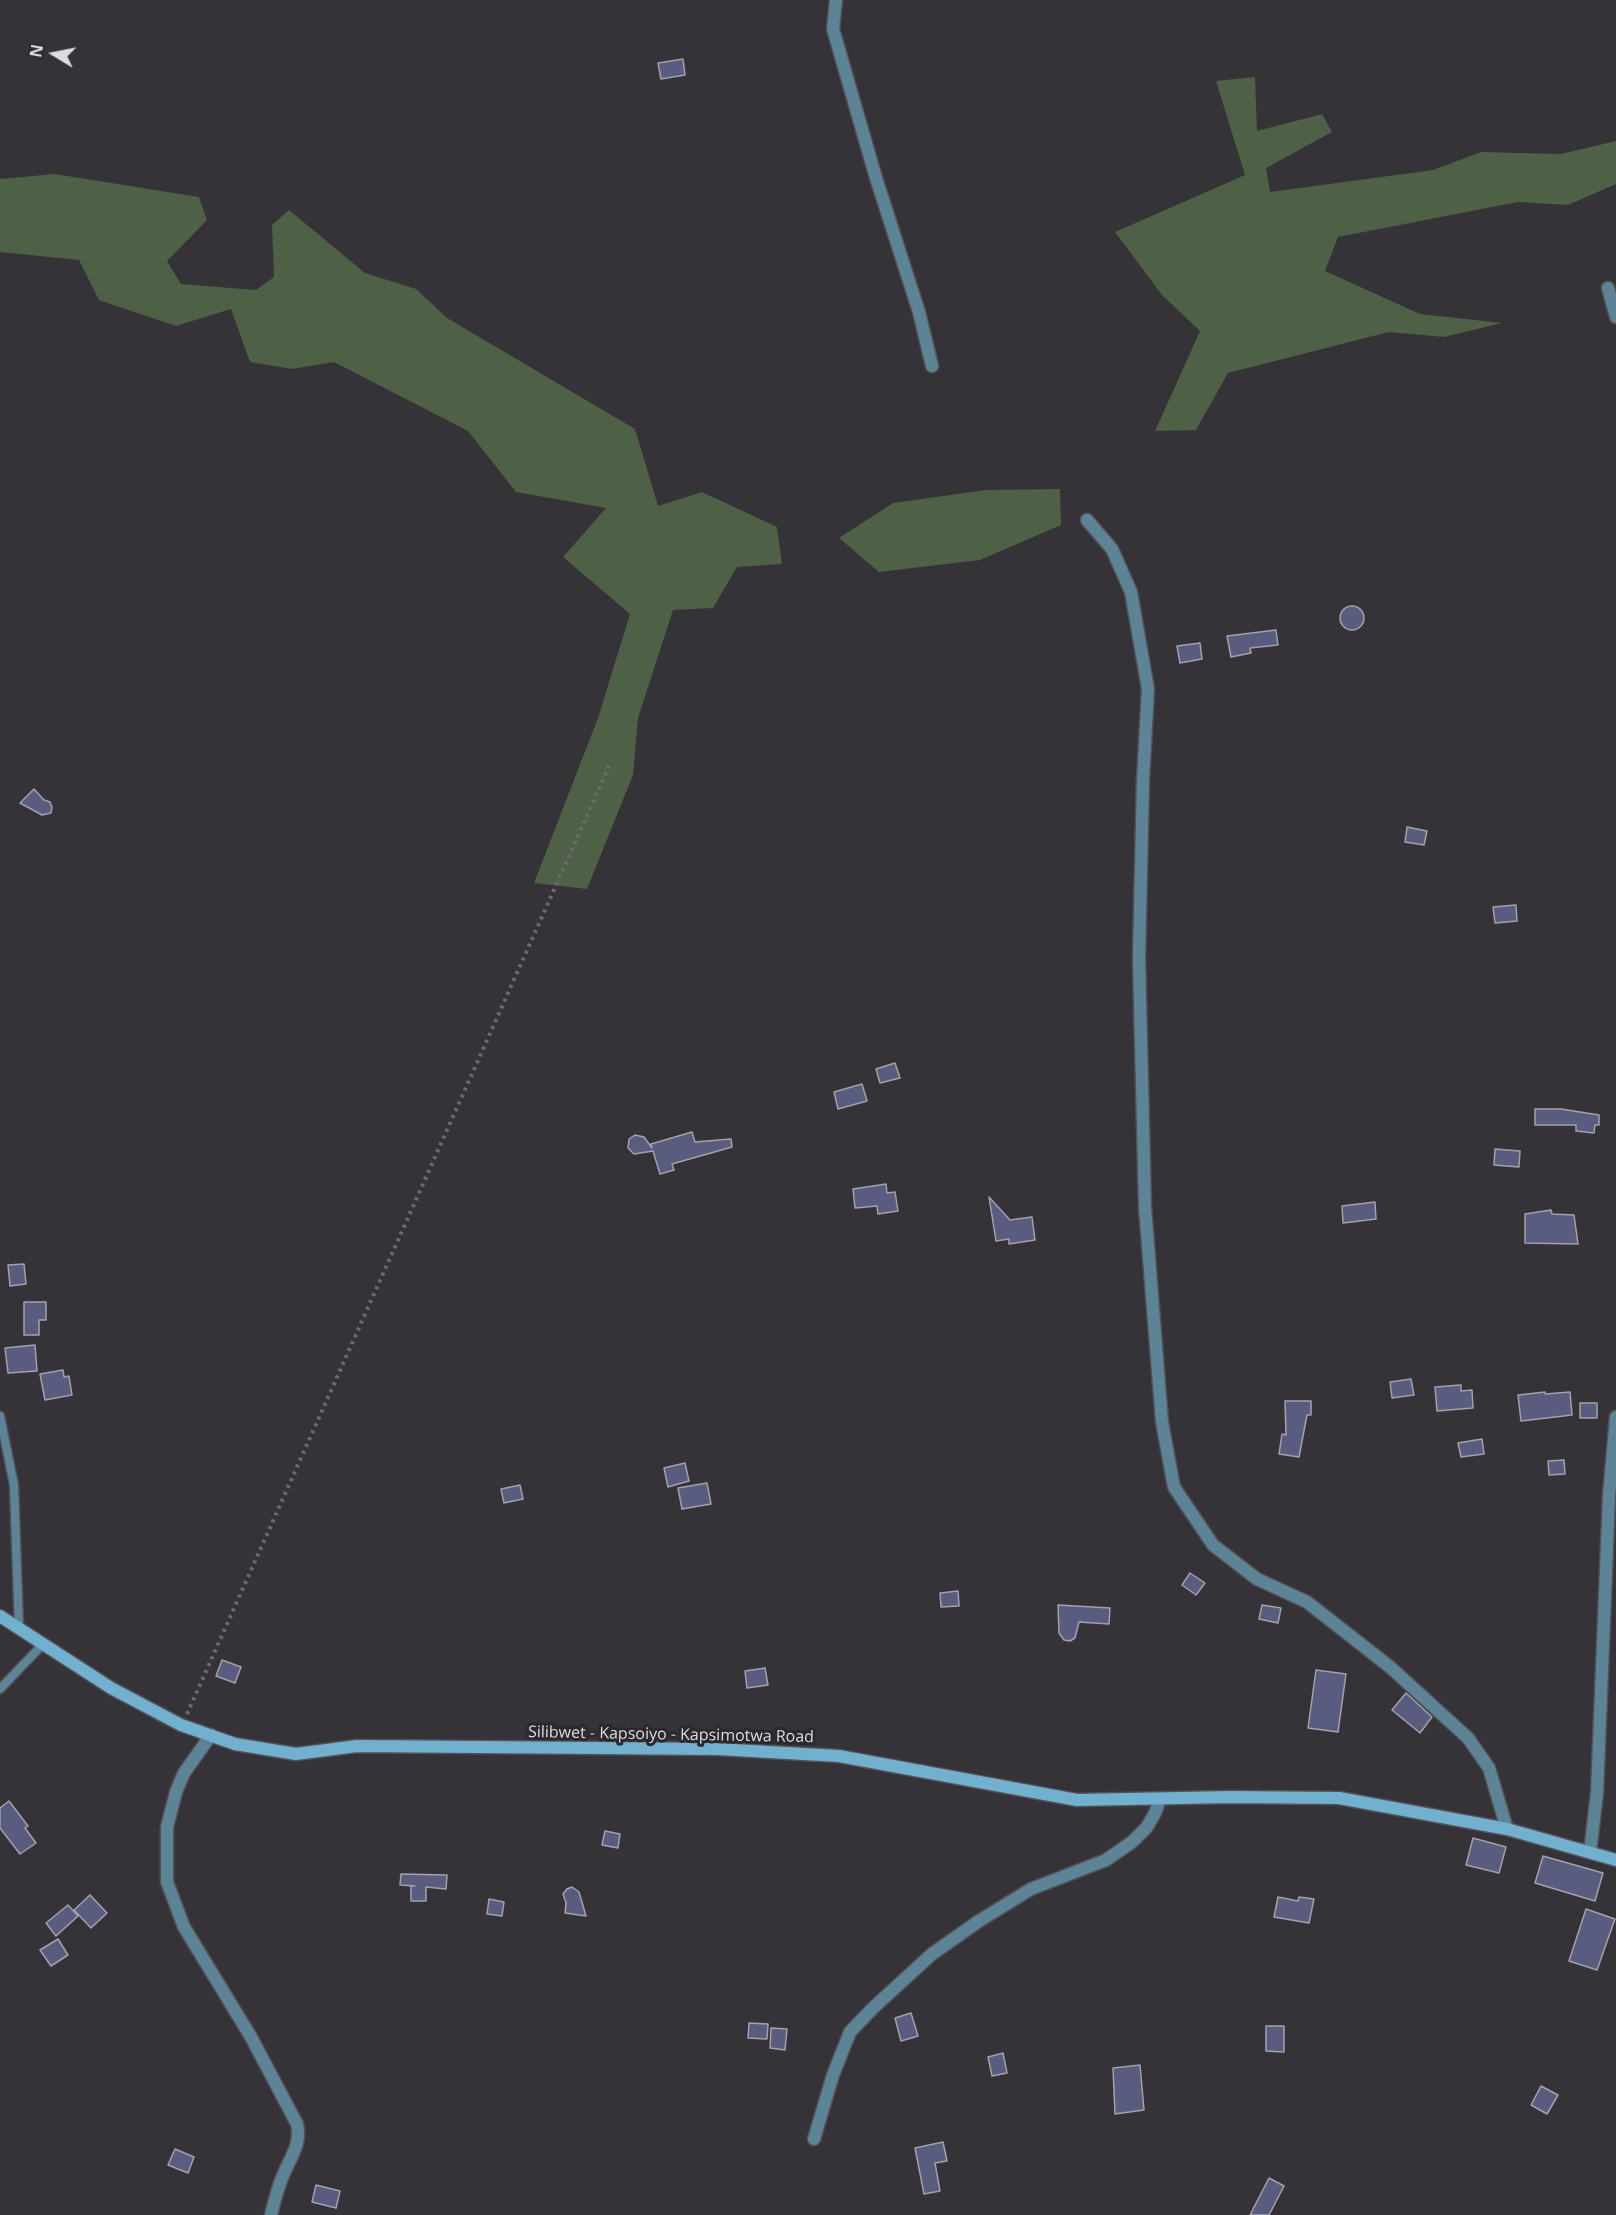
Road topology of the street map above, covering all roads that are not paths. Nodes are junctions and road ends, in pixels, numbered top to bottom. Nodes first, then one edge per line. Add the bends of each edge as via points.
1 (836, 0) edge
2 (1608, 288) dead end
3 (1616, 317) edge
4 (932, 366) dead end
5 (1087, 520) dead end
6 (0, 1416) edge
7 (1616, 1417) edge
8 (0, 1617) edge
9 (19, 1628) junction
10 (43, 1644) junction
11 (0, 1689) edge
12 (211, 1735) junction
13 (1160, 1799) junction
14 (1507, 1829) junction
15 (1590, 1852) junction
16 (1616, 1860) edge
17 (814, 2139) dead end
18 (271, 2215) edge

1 - 4 street via 833,29
2 - 3 street
5 - 14 street via 1112,549 1131,592 1148,689 1139,959 1145,1207 1162,1422 1174,1487 1214,1545 1257,1579 1307,1602 1390,1667 1468,1738 1489,1768
6 - 9 lane via 14,1485
7 - 15 street via 1609,1496 1597,1793
8 - 9 street, Silibwet - Kapsoiyo - Kapsimotwa Road
9 - 10 street, Silibwet - Kapsoiyo - Kapsimotwa Road
10 - 11 lane
10 - 12 street, Silibwet - Kapsoiyo - Kapsimotwa Road via 111,1688 182,1725
12 - 13 street, Silibwet - Kapsoiyo - Kapsimotwa Road via 236,1744 296,1754 357,1746 717,1749 839,1756 1077,1800
12 - 18 street via 184,1773 176,1792 167,1827 166,1882 184,1927 251,2037 297,2124 297,2146
13 - 14 street, Silibwet - Kapsoiyo - Kapsimotwa Road via 1339,1798
13 - 17 street via 1147,1827 1131,1842 1106,1860 1031,1889 979,1921 932,1954 873,2008 850,2032
14 - 15 street, Silibwet - Kapsoiyo - Kapsimotwa Road
15 - 16 street, Silibwet - Kapsoiyo - Kapsimotwa Road

